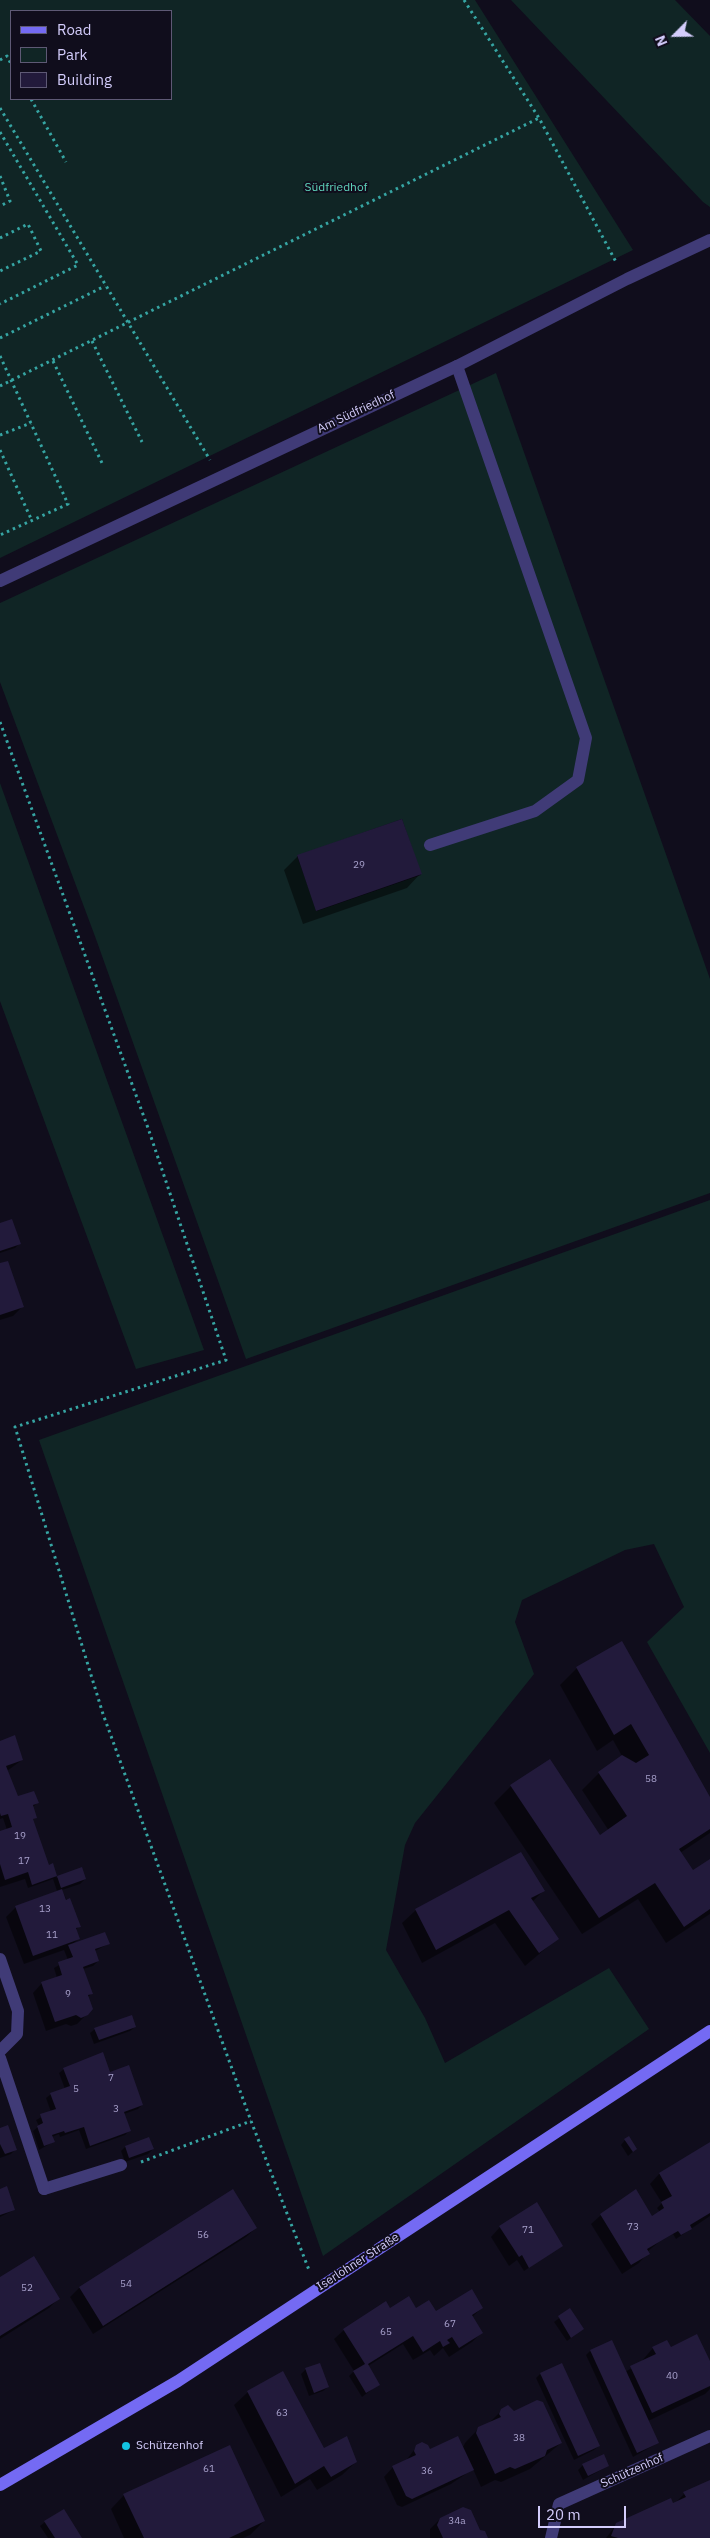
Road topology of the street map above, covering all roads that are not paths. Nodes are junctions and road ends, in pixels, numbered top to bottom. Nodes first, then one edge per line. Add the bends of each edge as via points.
1 (710, 240) edge
2 (456, 366) junction
3 (0, 581) edge
4 (430, 845) dead end
5 (0, 1959) edge
6 (710, 2032) edge
7 (0, 2051) edge
8 (0, 2058) edge
9 (121, 2165) road end
10 (710, 2436) edge
11 (0, 2485) edge
12 (551, 2538) edge

1 - 2 street, Am Südfriedhof
2 - 3 street, Am Südfriedhof
2 - 4 street via 586,738 578,780 535,810
5 - 7 street via 18,2011 18,2034
6 - 11 main road, Iserlohner Straße via 178,2381
8 - 9 street via 44,2189
10 - 12 street, Schützenhof via 559,2504

